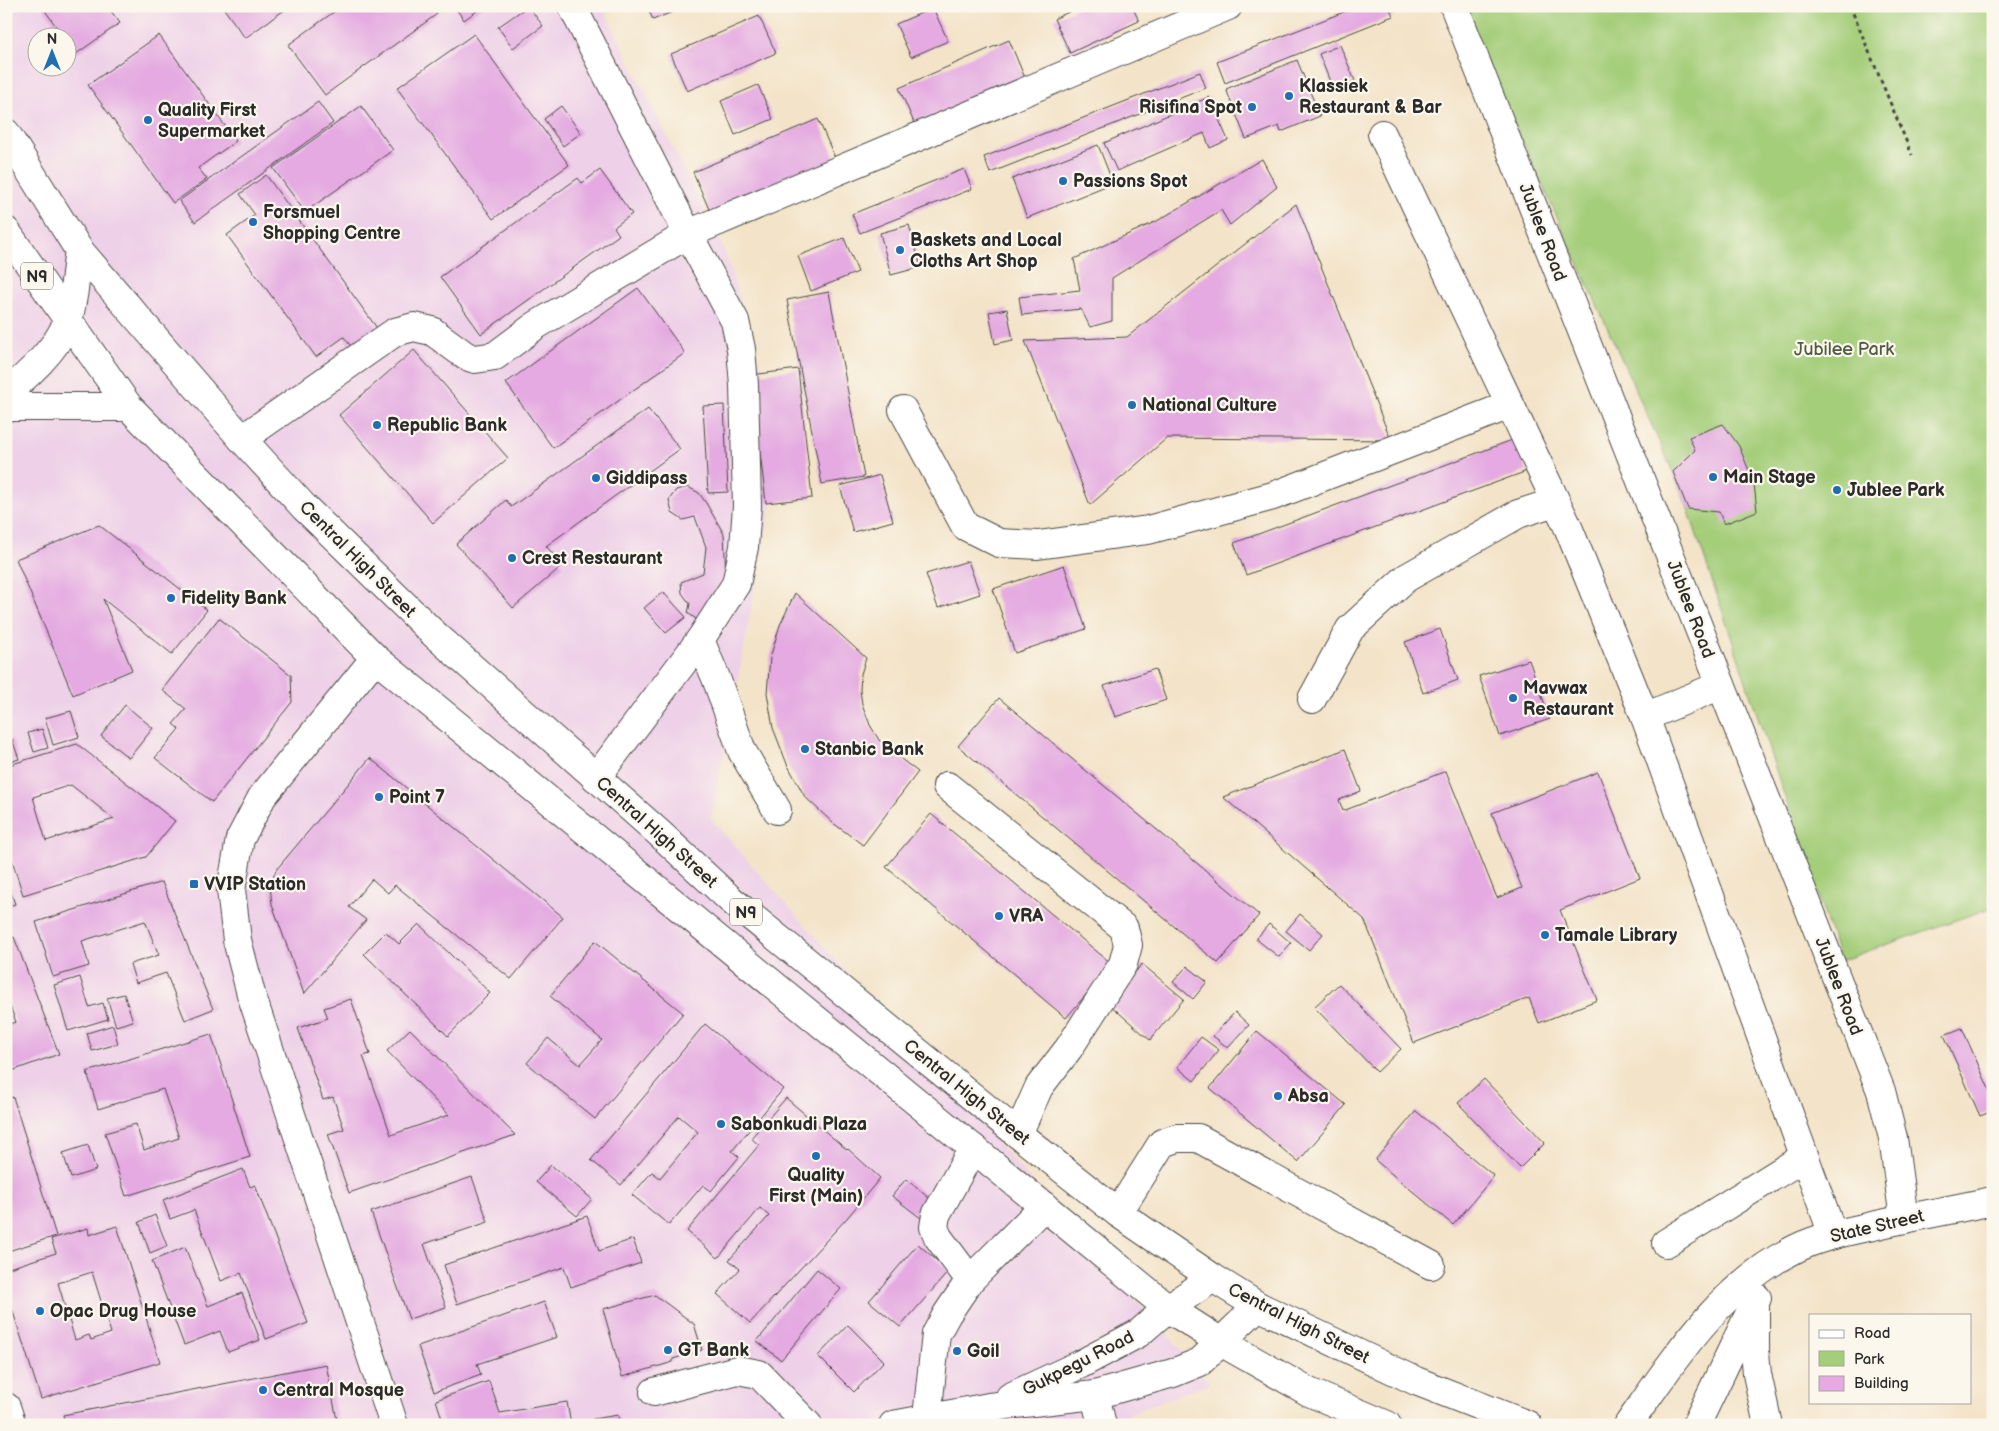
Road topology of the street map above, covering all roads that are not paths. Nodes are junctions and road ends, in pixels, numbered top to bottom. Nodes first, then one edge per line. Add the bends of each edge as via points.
1 (572, 6) edge
2 (1228, 6) edge
3 (1454, 6) edge
4 (6, 133) edge
5 (1382, 134) dead end
6 (6, 232) edge
7 (688, 234) junction
8 (79, 250) junction
9 (68, 320) junction
10 (6, 393) edge
11 (1510, 405) junction
12 (6, 407) edge
13 (129, 407) junction
14 (903, 410) dead end
15 (242, 439) junction
16 (1555, 502) junction
17 (700, 640) junction
18 (375, 658) junction
19 (1721, 685) junction
20 (1312, 700) dead end
21 (1645, 717) junction
22 (596, 778) junction
23 (947, 786) dead end
24 (777, 810) dead end
25 (1018, 1134) junction
26 (973, 1148) junction
27 (1804, 1158) junction
28 (1993, 1201) edge
29 (1044, 1206) junction
30 (1118, 1213) junction
31 (1904, 1219) junction
32 (1833, 1235) junction
33 (1666, 1243) dead end
34 (1431, 1265) dead end
35 (1767, 1265) junction
36 (1213, 1278) junction
37 (970, 1280) junction
38 (1755, 1304) junction
39 (1258, 1306) junction
40 (1168, 1308) junction
41 (1221, 1342) junction
42 (654, 1392) dead end
43 (1095, 1395) junction
44 (6, 1407) edge
45 (988, 1407) junction
46 (927, 1417) junction
47 (12, 1425) edge
48 (394, 1425) edge
49 (808, 1425) edge
50 (893, 1425) edge
51 (1102, 1425) edge
52 (1387, 1425) edge
53 (1528, 1425) edge
54 (1628, 1425) edge
55 (1696, 1425) edge
56 (1768, 1425) edge

1 - 7 main road
2 - 7 main road
3 - 19 main road, Jublee Road
4 - 8 main road, Central High Street
5 - 11 main road
6 - 9 main road, N9
7 - 15 main road via 536,326 495,356 474,359 466,356 432,331 414,327 395,332
7 - 17 main road via 735,321 744,385 747,506 744,547 736,584
8 - 9 main road
8 - 15 main road, Central High Street / N9
9 - 10 main road via 35,367
9 - 13 main road, N9
11 - 14 main road via 1273,496 1148,530 1038,545 999,543 966,526
11 - 16 main road
12 - 13 main road
13 - 18 main road, N9
15 - 22 main road, Central High Street / N9 via 304,507 432,633
16 - 20 main road via 1518,514 1406,578 1350,629
16 - 21 main road
17 - 22 main road
17 - 24 main road via 742,751
18 - 26 main road, N9
18 - 48 main road via 262,796 240,839 232,890 237,940 251,994
19 - 21 main road
19 - 31 main road, Jublee Road via 1880,1091 1893,1138
21 - 27 main road
22 - 25 main road, Central High Street / N9 via 731,900
23 - 25 main road via 1124,928 1128,945 1123,964 1069,1048 1039,1087
25 - 30 main road, Central High Street / N9
26 - 29 main road, N9
26 - 37 main road via 936,1215 934,1227
27 - 32 main road
27 - 33 main road
28 - 31 main road, State Street
29 - 37 main road
29 - 40 main road, N9
30 - 34 main road via 1162,1143 1177,1138 1198,1138
30 - 36 main road, Central High Street / N9
31 - 32 main road, State Street
32 - 35 main road, State Street via 1798,1248
35 - 38 main road
35 - 54 main road, State Street via 1714,1311 1685,1345
36 - 39 main road, Central High Street / N9
36 - 40 main road, Gukpegu Road
37 - 46 main road via 936,1334
38 - 55 main road
38 - 56 main road via 1755,1360
39 - 41 main road, Gukpegu Road
39 - 53 main road, Central High Street / N9 via 1416,1381
40 - 41 main road, N9
40 - 45 main road, Gukpegu Road via 1139,1333 1117,1346
41 - 43 main road, Gukpegu Road via 1200,1362
41 - 52 main road, N9 via 1309,1392
42 - 49 main road via 737,1370 759,1374
43 - 45 main road, Gukpegu Road
43 - 51 main road
44 - 47 main road
45 - 46 main road, Gukpegu Road
46 - 50 main road, Gukpegu Road

